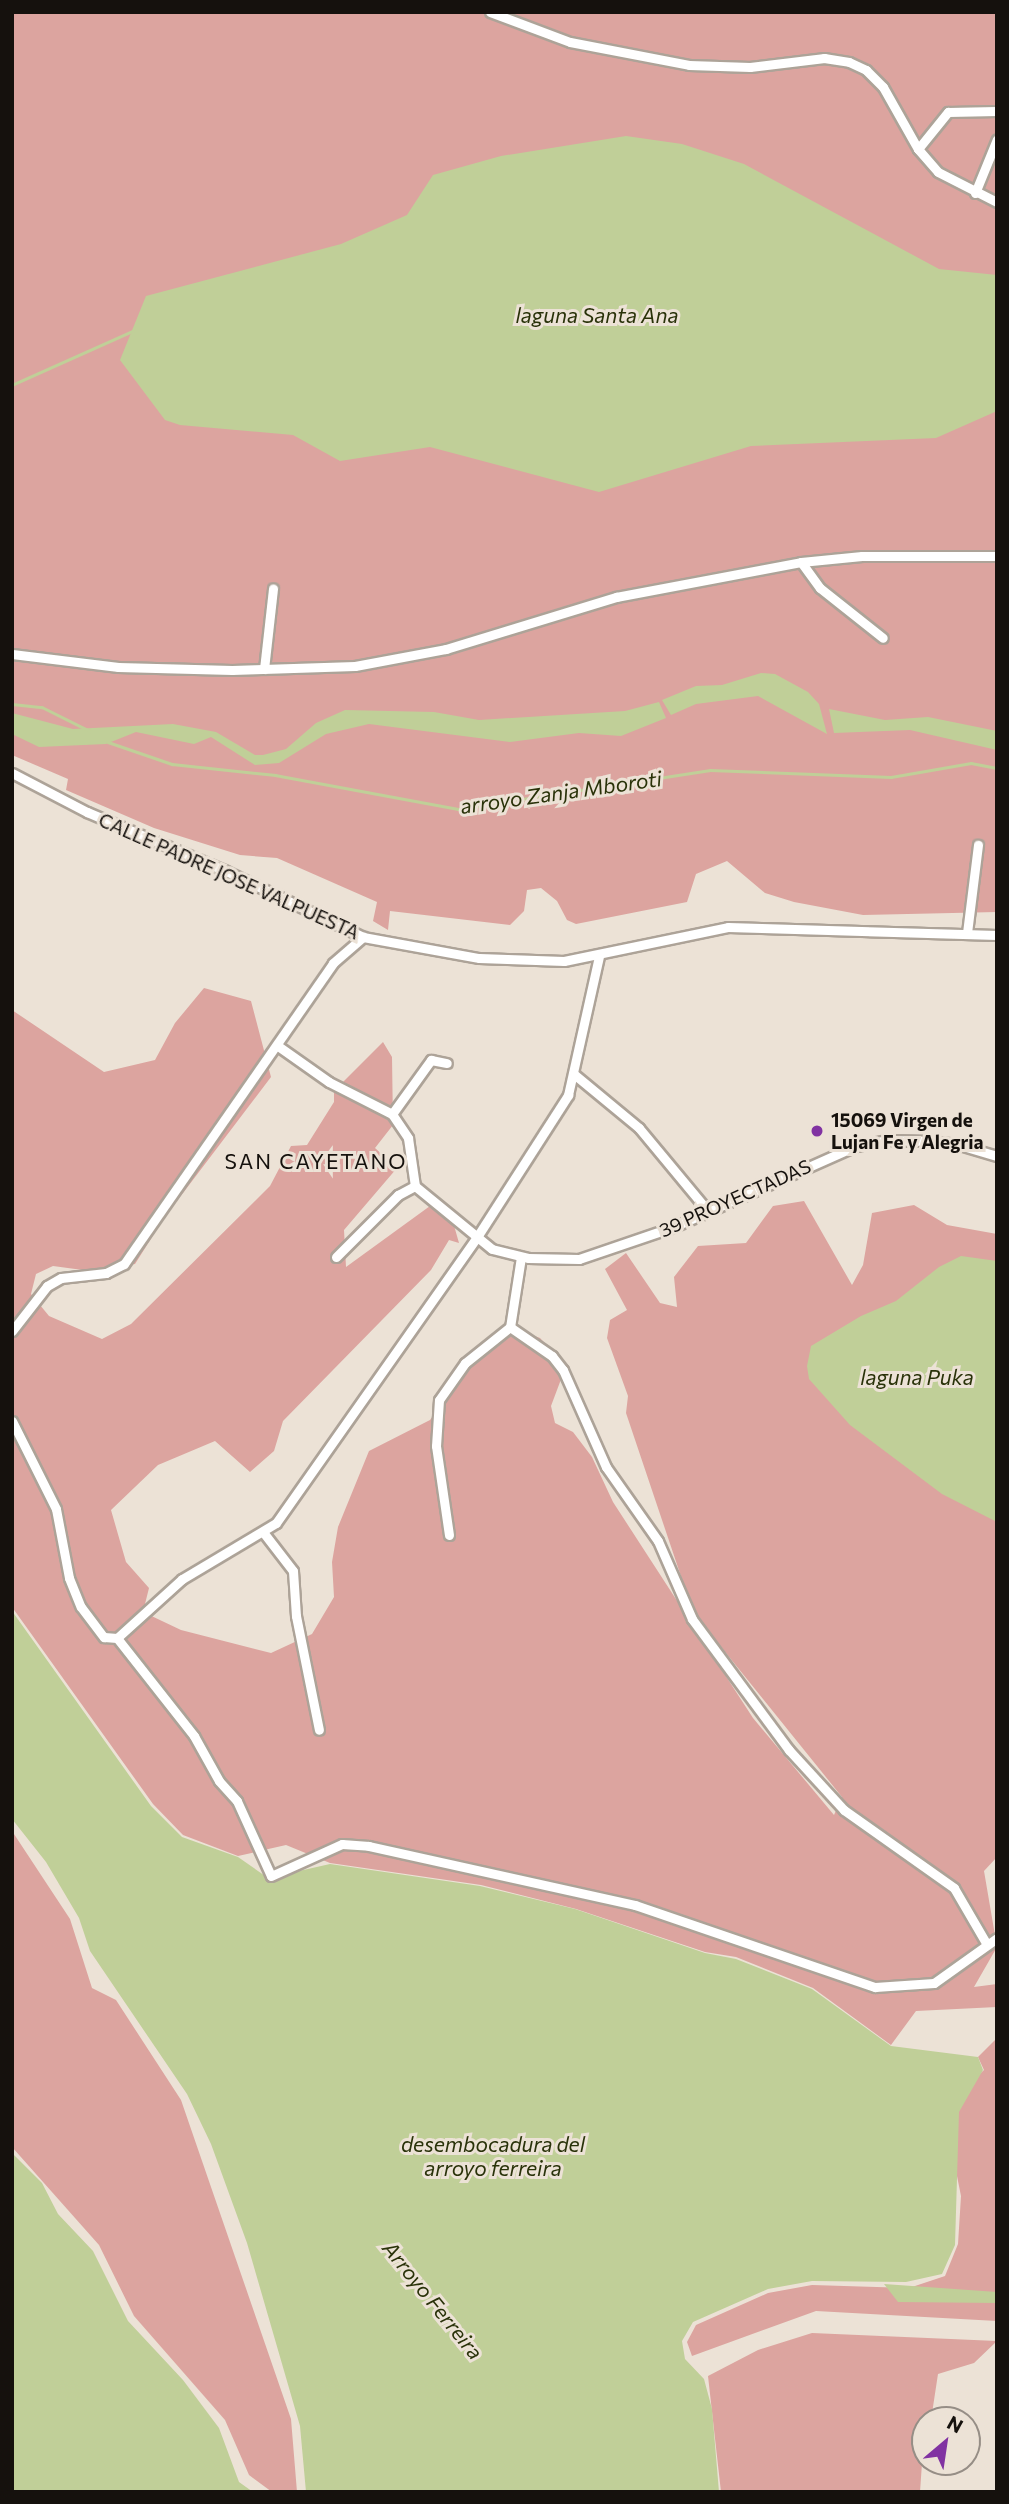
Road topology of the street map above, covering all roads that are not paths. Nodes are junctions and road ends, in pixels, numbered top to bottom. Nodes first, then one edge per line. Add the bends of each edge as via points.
1 (490, 12) edge
2 (997, 111) edge
3 (997, 139) edge
4 (918, 149) junction
5 (975, 193) junction
6 (997, 202) edge
7 (997, 556) edge
8 (801, 562) junction
9 (273, 589) dead end
10 (883, 638) dead end
11 (12, 654) edge
12 (264, 669) junction
13 (12, 773) edge
14 (978, 845) dead end
15 (967, 933) junction
16 (997, 936) edge
17 (363, 937) junction
18 (599, 956) junction
19 (278, 1046) junction
20 (447, 1063) dead end
21 (575, 1075) junction
22 (391, 1114) junction
23 (997, 1146) edge
24 (986, 1153) junction
25 (997, 1156) edge
26 (415, 1186) junction
27 (708, 1211) junction
28 (477, 1237) junction
29 (336, 1257) dead end
30 (521, 1257) junction
31 (510, 1327) junction
32 (12, 1331) edge
33 (12, 1421) edge
34 (264, 1532) junction
35 (449, 1535) dead end
36 (117, 1637) junction
37 (319, 1730) dead end
38 (997, 1938) edge
39 (986, 1943) junction

1 - 4 street via 570,42 689,65 750,67 824,58 849,62 866,70 883,87
2 - 4 street via 948,113
3 - 5 street
4 - 5 street via 938,172
5 - 6 street
7 - 8 street via 862,556
8 - 10 street via 820,588
8 - 12 street via 616,597 446,649 355,666
9 - 12 street
11 - 12 street via 118,667
13 - 17 street, CALLE PADRE JOSE VALPUESTA via 87,812 191,855
14 - 15 street
15 - 16 street, CALLE PADRE JOSE VALPUESTA
15 - 18 street, CALLE PADRE JOSE VALPUESTA via 728,928
17 - 18 street, CALLE PADRE JOSE VALPUESTA via 479,958 552,961
17 - 19 street via 333,963
18 - 21 street
19 - 22 street via 329,1082
19 - 32 street via 124,1264 106,1273 61,1278 47,1286
20 - 22 street via 430,1060
21 - 27 street via 639,1128
21 - 28 street via 568,1095
22 - 26 street via 408,1138
23 - 24 street
24 - 25 street, 39 PROYECTADAS
24 - 27 street, 39 PROYECTADAS via 929,1141 886,1140 856,1146
26 - 28 street, 39 PROYECTADAS
26 - 29 street via 398,1195
27 - 30 street, 39 PROYECTADAS via 599,1255 551,1260
28 - 30 street, 39 PROYECTADAS via 492,1249
28 - 34 street via 284,1511
30 - 31 street
31 - 35 street via 465,1363 439,1400 436,1446
31 - 39 street via 552,1356 563,1370 606,1467 658,1541 682,1602 789,1750 844,1811 954,1888
33 - 36 street via 56,1509 69,1578 81,1607 104,1637
34 - 36 street via 182,1580
34 - 37 street via 293,1572 296,1616
36 - 39 street via 194,1736 219,1782 237,1801 271,1876 342,1844 369,1846 635,1905 875,1987 934,1983
38 - 39 street

